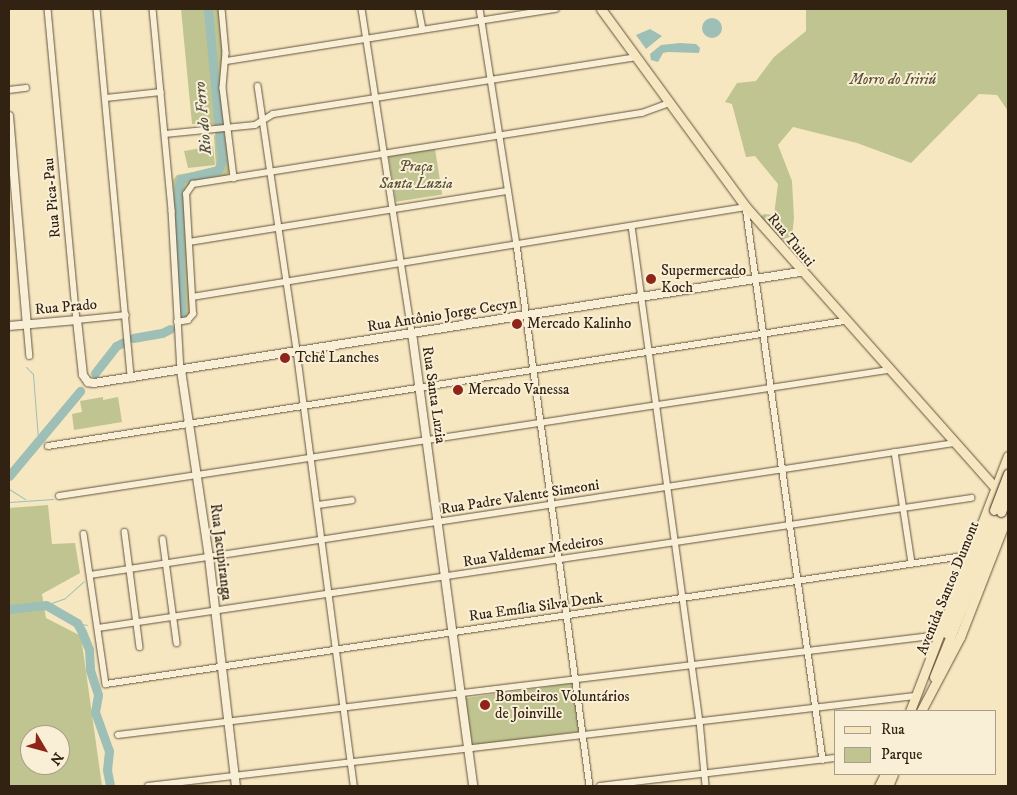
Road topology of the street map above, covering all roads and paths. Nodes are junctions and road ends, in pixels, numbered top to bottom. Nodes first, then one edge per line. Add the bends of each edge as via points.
1 (48, 9) edge
2 (98, 9) edge
3 (153, 9) edge
4 (222, 9) edge
5 (362, 9) edge
6 (419, 9) edge
7 (480, 9) edge
8 (556, 9) edge
9 (601, 9) edge
10 (534, 10) edge
11 (481, 21) junction
12 (423, 30) junction
13 (367, 39) junction
14 (636, 58) junction
15 (226, 61) junction
16 (491, 80) junction
17 (258, 86) dead end
18 (26, 88) dead end
19 (9, 90) edge
20 (161, 92) junction
21 (106, 98) junction
22 (376, 98) junction
23 (669, 103) junction
24 (9, 116) edge
25 (263, 121) junction
26 (222, 128) junction
27 (165, 134) junction
28 (500, 136) junction
29 (384, 154) junction
30 (270, 172) junction
31 (234, 178) junction
32 (508, 191) junction
33 (13, 206) edge
34 (746, 207) junction
35 (393, 209) junction
36 (632, 226) junction
37 (279, 228) junction
38 (189, 242) junction
39 (516, 244) junction
40 (401, 263) junction
41 (800, 272) junction
42 (756, 279) junction
43 (287, 282) junction
44 (192, 297) junction
45 (642, 297) junction
46 (526, 315) junction
47 (126, 316) junction
48 (77, 320) junction
49 (844, 320) junction
50 (177, 322) junction
51 (27, 324) junction
52 (9, 326) edge
53 (412, 333) junction
54 (763, 333) junction
55 (297, 351) junction
56 (650, 351) junction
57 (30, 356) dead end
58 (534, 369) junction
59 (181, 370) junction
60 (888, 370) junction
61 (131, 378) junction
62 (88, 382) joint
63 (419, 388) junction
64 (770, 388) junction
65 (657, 405) junction
66 (304, 406) junction
67 (541, 423) junction
68 (189, 424) junction
69 (427, 440) junction
70 (954, 443) junction
71 (48, 446) dead end
72 (895, 452) junction
73 (1008, 456) edge
74 (311, 458) junction
75 (781, 470) junction
76 (983, 471) junction
77 (1006, 472) edge
78 (197, 475) junction
79 (668, 487) junction
80 (1008, 493) edge
81 (993, 494) junction
82 (59, 496) dead end
83 (971, 498) dead end
84 (352, 500) dead end
85 (1008, 500) edge
86 (553, 504) junction
87 (318, 505) junction
88 (903, 508) junction
89 (1001, 512) edge
90 (438, 522) junction
91 (789, 525) junction
92 (125, 532) dead end
93 (84, 534) dead end
94 (163, 539) dead end
95 (322, 539) junction
96 (676, 542) junction
97 (970, 555) junction
98 (209, 557) junction
99 (560, 559) junction
100 (166, 563) junction
101 (912, 564) junction
102 (130, 569) junction
103 (90, 575) junction
104 (446, 576) junction
105 (796, 581) junction
106 (330, 594) junction
107 (684, 598) junction
108 (215, 611) junction
109 (568, 615) junction
110 (174, 617) junction
111 (137, 622) junction
112 (98, 628) junction
113 (453, 632) junction
114 (939, 636) junction
115 (177, 642) dead end
116 (140, 647) dead end
117 (337, 649) junction
118 (810, 651) junction
119 (693, 665) junction
120 (222, 666) junction
121 (577, 680) junction
122 (461, 694) junction
123 (916, 696) junction
124 (345, 708) junction
125 (817, 708) junction
126 (910, 710) edge
127 (910, 710) edge
128 (920, 710) edge
129 (700, 721) junction
130 (228, 722) junction
131 (118, 735) dead end
132 (584, 735) junction
133 (468, 748) junction
134 (834, 758) edge
135 (823, 760) junction
136 (351, 762) junction
137 (706, 774) junction
138 (235, 776) junction
139 (148, 786) edge
140 (236, 786) edge
141 (354, 786) edge
142 (473, 786) edge
143 (590, 786) edge
144 (600, 786) edge
145 (706, 786) edge

1 - 48 street, Rua Pica-Pau
2 - 21 street
3 - 20 street, Rua Jacupiranga
4 - 15 street
5 - 13 street, Rua Santa Luzia
6 - 12 street
7 - 11 street
8 - 10 street
9 - 14 main road, Rua Tuiuti
10 - 11 street
11 - 12 street
11 - 16 street
12 - 13 street
13 - 15 street
13 - 22 street, Rua Santa Luzia
14 - 16 street
14 - 23 main road, Rua Tuiuti
15 - 26 street
16 - 22 street
16 - 28 street
17 - 25 street
18 - 19 street
20 - 21 street
20 - 27 street, Rua Jacupiranga
21 - 47 street
22 - 25 street via 273,114
22 - 29 street, Rua Santa Luzia
23 - 28 street via 642,113
23 - 34 main road, Rua Tuiuti
24 - 33 street
25 - 26 street
25 - 30 street
26 - 27 street
26 - 31 street
27 - 50 street, Rua Jacupiranga
28 - 29 street
28 - 32 street
29 - 30 street
29 - 35 street, Rua Santa Luzia
30 - 31 street
30 - 37 street
31 - 38 street via 193,184 187,188
32 - 35 street
32 - 39 street
33 - 51 street
34 - 36 street
34 - 41 main road, Rua Tuiuti
34 - 42 street
35 - 37 street
35 - 40 street, Rua Santa Luzia
36 - 39 street
36 - 45 street
37 - 38 street
37 - 43 street
38 - 44 street
39 - 40 street
39 - 46 street
40 - 43 street
40 - 53 street, Rua Santa Luzia
41 - 42 street, Rua Antônio Jorge Cecyn
41 - 49 main road, Rua Tuiuti
42 - 45 street, Rua Antônio Jorge Cecyn
42 - 54 street
43 - 44 street
43 - 55 street
44 - 50 street via 192,316
45 - 46 street, Rua Antônio Jorge Cecyn
45 - 56 street
46 - 53 street, Rua Antônio Jorge Cecyn
46 - 58 street
47 - 48 street, Rua Prado
47 - 61 street
48 - 51 street, Rua Prado
48 - 62 street, Rua Pica-Pau via 83,375
49 - 54 street
49 - 60 main road, Rua Tuiuti
50 - 59 street, Rua Jacupiranga
51 - 52 street, Rua Prado
51 - 57 street
53 - 55 street, Rua Antônio Jorge Cecyn
53 - 63 street, Rua Santa Luzia
54 - 56 street
54 - 64 street
55 - 59 street, Rua Antônio Jorge Cecyn
55 - 66 street
56 - 58 street
56 - 65 street
58 - 63 street
58 - 67 street
59 - 61 street, Rua Antônio Jorge Cecyn
59 - 68 street, Rua Jacupiranga
60 - 64 street
60 - 70 main road, Rua Tuiuti
61 - 62 street, Rua Antônio Jorge Cecyn
63 - 66 street
63 - 69 street, Rua Santa Luzia
64 - 65 street
64 - 75 street
65 - 67 street
65 - 79 street
66 - 68 street
66 - 74 street
67 - 69 street
67 - 86 street
68 - 71 street
68 - 78 street, Rua Jacupiranga
69 - 74 street
69 - 90 street, Rua Santa Luzia
70 - 72 street, Rua Padre Valente Simeoni
70 - 76 main road, Rua Tuiuti
72 - 75 street, Rua Padre Valente Simeoni
72 - 88 street
73 - 77 main road
74 - 78 street
74 - 87 street
75 - 79 street, Rua Padre Valente Simeoni
75 - 91 street
76 - 77 main road
76 - 81 main road, Rua Tuiuti
77 - 81 main road
77 - 89 main road, Avenida Santos Dumont, bridge
78 - 82 street
78 - 98 street, Rua Jacupiranga
79 - 86 street, Rua Padre Valente Simeoni
79 - 96 street
80 - 89 main road, Avenida Santos Dumont, bridge
81 - 85 main road, Rua Tuiuti
81 - 97 main road
83 - 88 street, Rua Valdemar Medeiros
84 - 87 street
86 - 90 street, Rua Padre Valente Simeoni
86 - 99 street
87 - 95 street
88 - 91 street, Rua Valdemar Medeiros
88 - 101 street
89 - 126 main road, Avenida Santos Dumont
89 - 128 main road, Avenida Santos Dumont
90 - 95 street, Rua Padre Valente Simeoni
90 - 104 street, Rua Santa Luzia
91 - 96 street, Rua Valdemar Medeiros
91 - 105 street
92 - 102 street
93 - 103 street
94 - 100 street
95 - 98 street, Rua Padre Valente Simeoni
95 - 106 street
96 - 99 street, Rua Valdemar Medeiros
96 - 107 street
97 - 101 street, Rua Emília Silva Denk
97 - 114 main road
98 - 100 street, Rua Padre Valente Simeoni
98 - 108 street, Rua Jacupiranga
99 - 104 street, Rua Valdemar Medeiros
99 - 109 street
100 - 102 street, Rua Padre Valente Simeoni
100 - 110 street
101 - 105 street, Rua Emília Silva Denk
102 - 103 street, Rua Padre Valente Simeoni
102 - 111 street
103 - 112 street
104 - 106 street, Rua Valdemar Medeiros
104 - 113 street, Rua Santa Luzia
105 - 107 street, Rua Emília Silva Denk
105 - 118 street
106 - 108 street, Rua Valdemar Medeiros
106 - 117 street
107 - 109 street, Rua Emília Silva Denk
107 - 119 street
108 - 110 street, Rua Valdemar Medeiros
108 - 120 street, Rua Jacupiranga
109 - 113 street, Rua Emília Silva Denk
109 - 121 street
110 - 111 street, Rua Valdemar Medeiros
110 - 115 street
111 - 112 street, Rua Valdemar Medeiros
111 - 116 street
112 - 120 street, Rua Emília Silva Denk via 106,684
113 - 117 street, Rua Emília Silva Denk
113 - 122 street, Rua Santa Luzia
114 - 118 street
114 - 123 main road
117 - 120 street, Rua Emília Silva Denk
117 - 124 street
118 - 119 street
118 - 125 street
119 - 121 street
119 - 129 street
120 - 130 street, Rua Jacupiranga
121 - 122 street
121 - 132 street
122 - 124 street
122 - 133 street, Rua Santa Luzia
123 - 125 street
123 - 127 main road
124 - 130 street
124 - 136 street
125 - 129 street
125 - 135 street
129 - 132 street
129 - 137 street
130 - 131 street
130 - 138 street, Rua Jacupiranga
132 - 133 street
132 - 143 street
133 - 136 street
133 - 142 street, Rua Santa Luzia
134 - 135 street
135 - 137 street
136 - 138 street
136 - 141 street
137 - 144 street
137 - 145 street
138 - 139 street
138 - 140 street, Rua Jacupiranga

